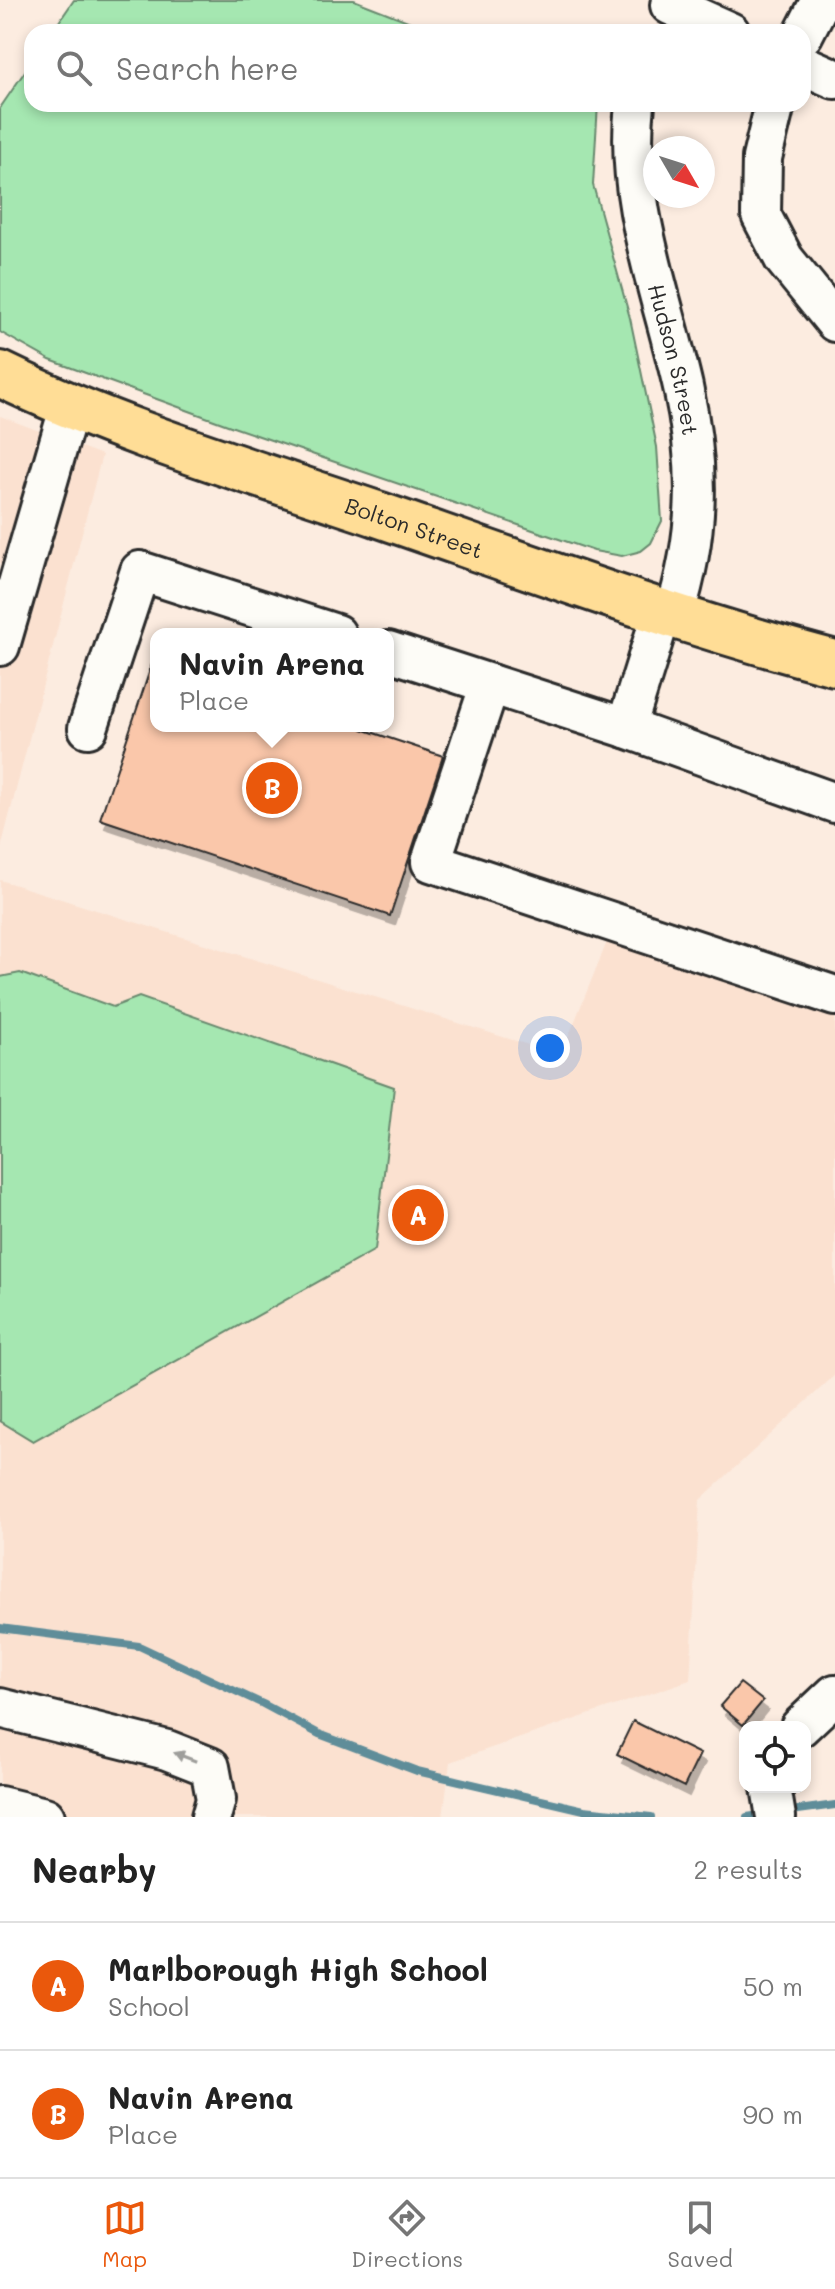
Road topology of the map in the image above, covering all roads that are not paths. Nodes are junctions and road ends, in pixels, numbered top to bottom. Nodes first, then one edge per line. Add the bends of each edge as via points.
1 (821, 0) edge
2 (666, 12) edge
3 (704, 24) edge
4 (809, 24) edge
5 (811, 68) edge
6 (835, 79) edge
7 (635, 112) edge
8 (773, 112) edge
9 (835, 322) edge
10 (0, 374) edge
11 (70, 405) junction
12 (674, 616) junction
13 (317, 628) edge
14 (0, 646) edge
15 (394, 653) edge
16 (835, 663) edge
17 (490, 684) junction
18 (88, 728) dead end
19 (638, 732) junction
20 (835, 803) edge
21 (835, 996) edge
22 (835, 1694) edge
23 (0, 1708) edge
24 (806, 1721) edge
25 (772, 1793) edge
26 (0, 1806) edge
27 (45, 1817) edge
28 (211, 1817) edge
29 (776, 1817) edge

1 - 4 street
2 - 3 street
5 - 6 street
7 - 12 street, Hudson Street via 640,205 694,460 695,527
8 - 9 street via 762,158 761,215 784,259
10 - 11 main road, Bolton Street
11 - 12 main road, Bolton Street
11 - 14 street
12 - 16 main road, Bolton Street
12 - 19 street, Hudson Street
13 - 18 street via 140,571
15 - 17 street
17 - 19 street
17 - 21 street via 431,862
19 - 20 street
22 - 24 street
28 -> 23 street via 216,1799 210,1767 167,1750
25 - 29 street
26 - 27 street

